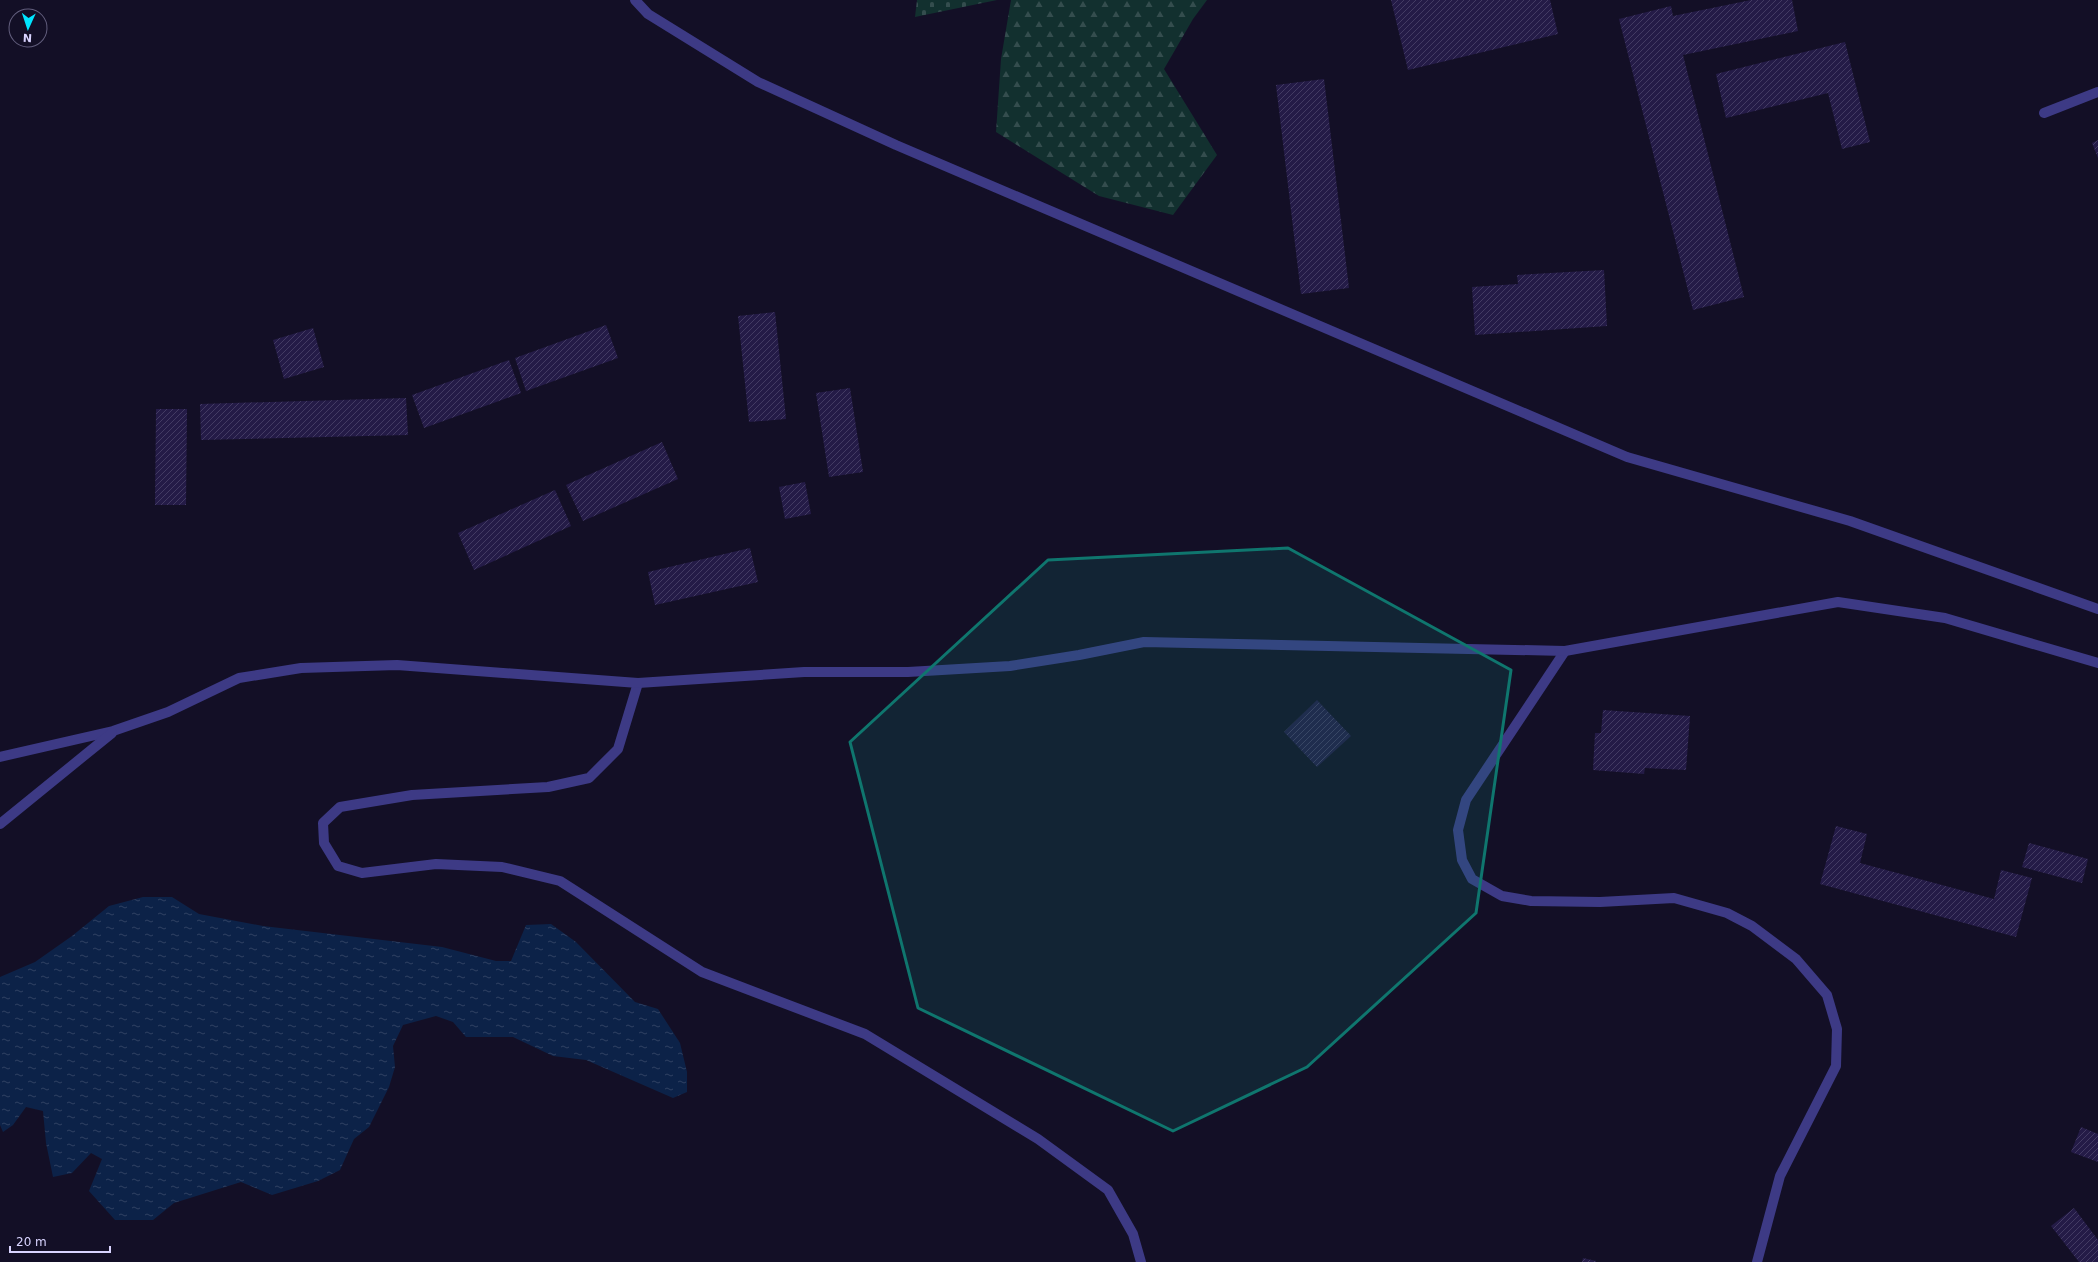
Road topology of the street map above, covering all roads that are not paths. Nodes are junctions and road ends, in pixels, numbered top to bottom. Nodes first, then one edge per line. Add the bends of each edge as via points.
1 (636, 0) edge
2 (2098, 92) edge
3 (2044, 113) dead end
4 (2098, 609) edge
5 (1565, 651) junction
6 (2098, 663) edge
7 (638, 683) junction
8 (113, 731) junction
9 (0, 757) edge
10 (0, 824) edge
11 (1141, 1262) edge
12 (1757, 1262) edge

1 - 4 street via 648,14 758,82 896,145 1627,457 1850,521
2 - 3 street
5 - 6 street via 1838,602 1945,618
5 - 7 street via 1144,642 1010,666 908,672 804,672
5 - 12 street via 1466,800 1458,830 1462,860 1472,879 1502,896 1531,900 1600,902 1674,898 1727,913 1752,926 1796,959 1827,996 1837,1029 1836,1066 1780,1176
7 - 8 street via 397,665 301,668 239,678 168,712
7 - 11 street via 618,749 589,778 548,787 412,795 340,807 323,823 324,843 338,866 362,873 436,864 502,867 560,881 702,972 866,1034 1038,1139 1108,1190 1134,1234
8 - 9 street
8 - 10 street

